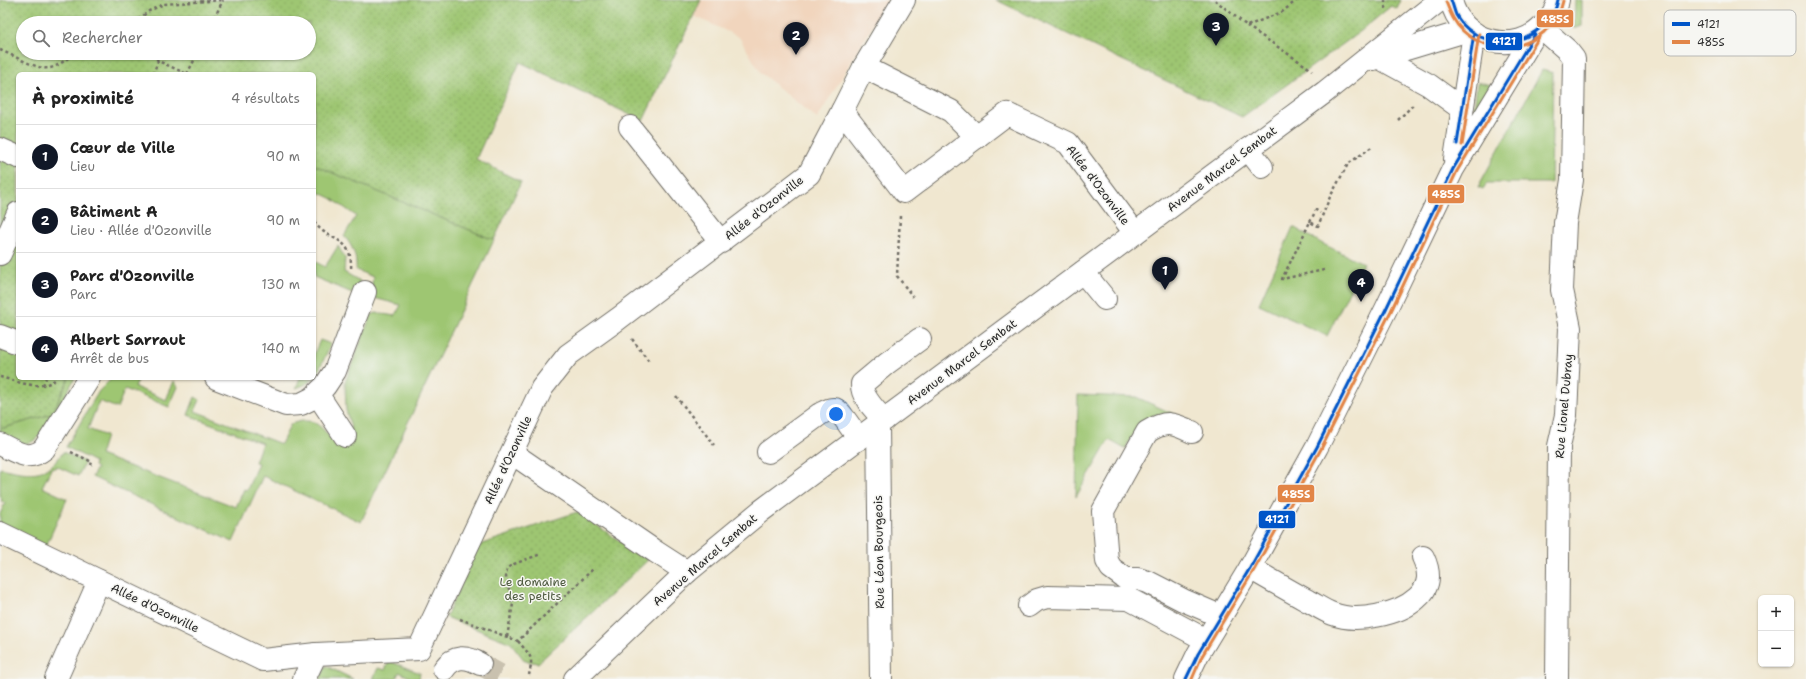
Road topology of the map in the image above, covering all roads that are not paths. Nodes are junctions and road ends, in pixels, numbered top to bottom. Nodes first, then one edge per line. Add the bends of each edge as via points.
1 (904, 0) edge
2 (1440, 0) edge
3 (1451, 0) edge
4 (1558, 0) edge
5 (1538, 31) junction
6 (1471, 32) junction
7 (1370, 60) junction
8 (864, 67) junction
9 (1462, 109) junction
10 (842, 111) junction
11 (630, 127) dead end
12 (977, 137) junction
13 (0, 148) edge
14 (1248, 149) junction
15 (16, 156) edge
16 (1262, 167) dead end
17 (1453, 169) junction
18 (16, 217) edge
19 (1135, 233) junction
20 (721, 242) junction
21 (1, 250) edge
22 (1083, 272) junction
23 (365, 292) road end
24 (1105, 299) dead end
25 (0, 336) edge
26 (920, 339) dead end
27 (16, 342) edge
28 (88, 380) edge
29 (221, 380) edge
30 (318, 395) junction
31 (881, 423) junction
32 (1192, 432) dead end
33 (344, 436) dead end
34 (859, 439) junction
35 (0, 444) edge
36 (768, 452) dead end
37 (512, 453) junction
38 (0, 533) edge
39 (1423, 557) dead end
40 (1250, 568) junction
41 (687, 572) junction
42 (99, 582) junction
43 (1029, 606) dead end
44 (1220, 616) junction
45 (1202, 647) junction
46 (316, 654) junction
47 (480, 664) tunnel mouth
48 (444, 669) dead end
49 (56, 679) edge
50 (304, 679) edge
51 (575, 679) edge
52 (881, 679) edge
53 (1177, 679) edge
54 (1186, 679) edge
55 (1557, 679) edge

1 - 8 street, Allée d'Ozonville
2 - 7 street, Avenue Marcel Sembat
3 - 6 street via 1459,19
4 - 5 street via 1552,17
5 - 6 street via 1511,43 1485,39
5 - 17 street
5 - 55 street, Rue Lionel Dubray via 1567,50 1574,59 1572,180 1565,223 1562,290 1570,328 1566,415 1559,446
6 - 7 street, Avenue Marcel Sembat
6 - 9 street
7 - 9 street via 1429,85
7 - 14 street, Avenue Marcel Sembat
8 - 10 street, Allée d'Ozonville
8 - 12 street via 951,111
9 - 17 street
10 - 12 street, Allée d'Ozonville via 904,192
10 - 20 street, Allée d'Ozonville via 808,174
11 - 20 street, Allée d'Ozonville
12 - 19 street, Allée d'Ozonville via 1008,114 1068,143
13 - 15 street
14 - 16 street
14 - 19 street, Avenue Marcel Sembat
17 - 40 street via 1320,440
18 - 21 street
19 - 22 street, Avenue Marcel Sembat
20 - 37 street, Allée d'Ozonville via 568,355 542,388
22 - 24 street
22 - 31 street, Avenue Marcel Sembat
23 - 30 street via 334,371
25 - 27 street
26 - 31 street via 862,384 862,389
28 - 35 street via 44,448 37,454 20,454
29 - 30 street via 286,405 301,404
30 - 33 street
31 - 34 street, Avenue Marcel Sembat
31 - 52 street, Rue Léon Bourgeois
32 - 44 street via 1168,423 1158,424 1147,432 1103,510 1107,561 1110,568 1126,579 1148,582
34 - 36 street via 839,412 833,409 820,414
34 - 41 street, Avenue Marcel Sembat via 761,512
37 - 41 street
37 - 46 street, Allée d'Ozonville via 419,649
38 - 42 street, Allée d'Ozonville
39 - 40 street via 1429,573 1428,584 1422,594 1401,608 1364,618 1334,615
40 - 44 street
41 - 51 street, Avenue Marcel Sembat
42 - 46 street, Allée d'Ozonville via 264,660
42 - 49 street
43 - 45 street via 1047,597 1129,599
44 - 45 street
45 - 53 street
45 - 54 street
46 - 50 street
47 - 48 street via 460,658 453,660

